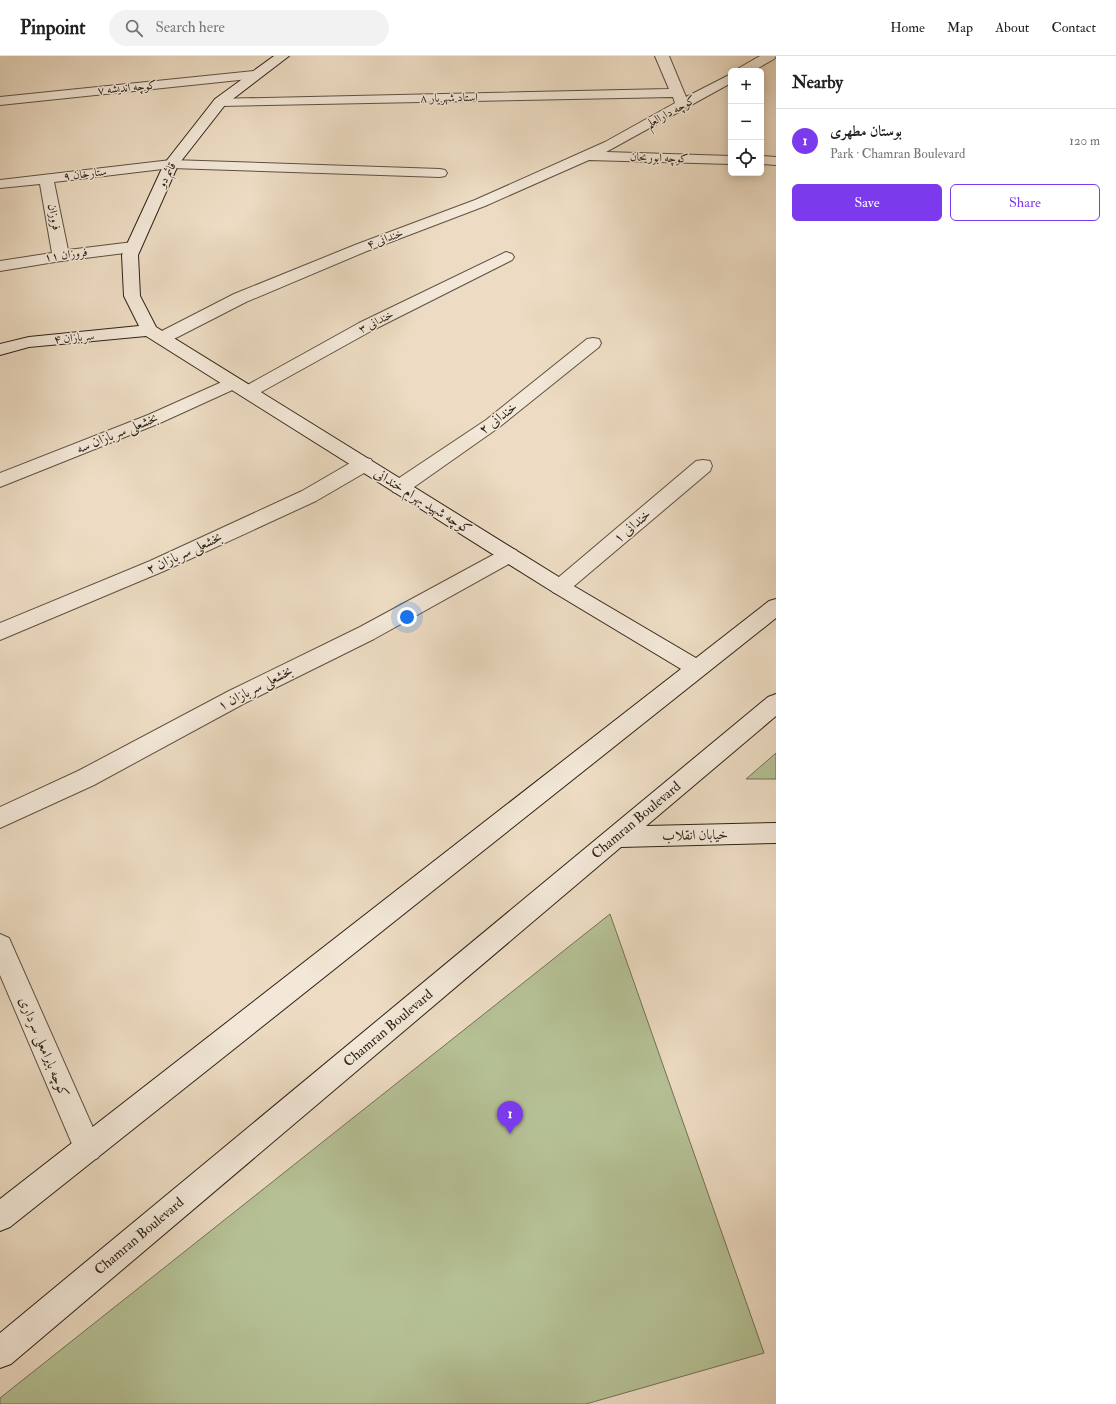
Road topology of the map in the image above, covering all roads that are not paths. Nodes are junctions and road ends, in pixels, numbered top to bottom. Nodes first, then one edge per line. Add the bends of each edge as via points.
1 (662, 56) edge
2 (770, 56) edge
3 (276, 58) edge
4 (748, 68) edge
5 (764, 70) edge
6 (769, 70) dead end
7 (254, 75) junction
8 (728, 79) edge
9 (681, 99) junction
10 (0, 101) edge
11 (220, 102) junction
12 (610, 145) joint
13 (586, 156) junction
14 (728, 160) edge
15 (764, 160) edge
16 (776, 161) edge
17 (171, 164) junction
18 (440, 173) dead end
19 (46, 178) junction
20 (0, 184) edge
21 (133, 247) junction
22 (61, 256) junction
23 (506, 257) dead end
24 (0, 266) edge
25 (156, 334) junction
26 (593, 343) dead end
27 (0, 350) edge
28 (241, 387) junction
29 (364, 464) junction
30 (703, 466) dead end
31 (0, 480) edge
32 (400, 487) junction
33 (509, 555) junction
34 (560, 587) junction
35 (776, 607) edge
36 (0, 632) edge
37 (698, 669) junction
38 (776, 704) edge
39 (0, 818) edge
40 (776, 833) edge
41 (615, 837) junction
42 (0, 946) edge
43 (88, 1148) junction
44 (0, 1218) edge
45 (0, 1353) edge

1 - 9 street
2 - 4 street
3 - 7 street, قائم دو
5 - 6 street
7 - 10 street, کوچه اندیشه ۷
7 - 11 street, قائم دو
8 - 9 street, کوچه دارالعلم
9 - 11 street, استاد شهریار ۸
9 - 12 street, کوچه دارالعلم
11 - 17 street, قائم دو
12 - 13 street, خندانی ۴
13 - 14 street, کوچه ابوریحان
13 - 25 street, خندانی ۴ via 473,206 361,248
15 - 16 street
17 - 18 street, ۹ ستارخان
17 - 19 street, ۹ ستارخان
17 - 21 street, قائم دو
19 - 20 street, ۹ ستارخان
19 - 22 street, فروزان
21 - 22 street, ۱۱ فروزان
21 - 25 street, قائم دو via 130,256 132,296
22 - 24 street, ۱۱ فروزان
23 - 28 street, خندانی ۳
25 - 27 street, سربازان ۴ via 29,342
25 - 28 street, کوچه شهید بهرام خندانی
26 - 32 street, خندانی ۲ via 492,424
28 - 29 street, کوچه شهید بهرام خندانی
28 - 31 street, بخشعلی سربازان سه
29 - 32 street, کوچه شهید بهرام خندانی
29 - 36 street, بخشعلی سربازان ۲ via 309,496 165,563
30 - 34 street, خندانی ۱
32 - 33 street, کوچه شهید بهرام خندانی
33 - 34 street, کوچه شهید بهرام خندانی
33 - 39 street, بخشعلی سربازان ۱ via 367,633 237,697 86,778
34 - 37 street, کوچه شهید بهرام خندانی
35 - 37 street
37 - 43 street
38 - 41 street, Chamran Boulevard
40 - 41 street, خیابان انقلاب
41 - 45 street, Chamran Boulevard
42 - 43 street, کوچه بایرامعلی سرداری
43 - 44 street

